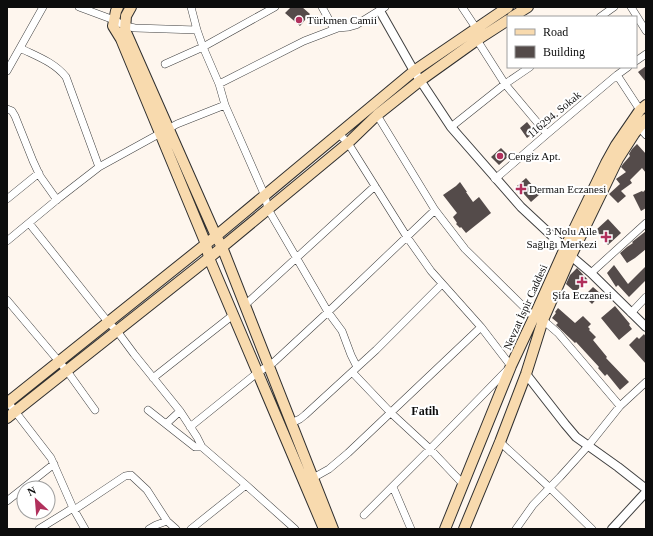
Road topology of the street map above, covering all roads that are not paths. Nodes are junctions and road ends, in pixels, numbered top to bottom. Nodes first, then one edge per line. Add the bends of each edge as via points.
1 (43, 7) edge
2 (79, 7) edge
3 (118, 7) edge
4 (131, 7) edge
5 (191, 7) edge
6 (275, 7) edge
7 (322, 7) edge
8 (462, 7) edge
9 (508, 7) edge
10 (528, 7) edge
11 (614, 7) edge
12 (631, 7) edge
13 (382, 9) edge
14 (514, 16) edge
15 (601, 16) edge
16 (637, 16) edge
17 (637, 17) edge
18 (114, 20) junction
19 (507, 21) edge
20 (125, 26) junction
21 (476, 28) junction
22 (334, 29) junction
23 (197, 30) junction
24 (646, 31) edge
25 (477, 40) junction
26 (203, 47) junction
27 (20, 48) junction
28 (646, 54) edge
29 (637, 60) edge
30 (165, 64) dead end
31 (529, 68) edge
32 (627, 68) edge
33 (414, 70) junction
34 (7, 71) edge
35 (617, 75) junction
36 (421, 80) junction
37 (219, 84) junction
38 (505, 84) junction
39 (225, 105) junction
40 (7, 109) edge
41 (377, 115) junction
42 (643, 115) edge
43 (451, 127) junction
44 (164, 131) junction
45 (339, 134) junction
46 (547, 134) junction
47 (646, 136) edge
48 (348, 142) junction
49 (99, 167) junction
50 (38, 173) junction
51 (495, 179) junction
52 (376, 186) junction
53 (265, 196) junction
54 (7, 199) edge
55 (57, 200) junction
56 (268, 209) junction
57 (435, 210) junction
58 (29, 222) junction
59 (646, 223) edge
60 (216, 236) junction
61 (408, 237) junction
62 (7, 241) edge
63 (206, 244) junction
64 (222, 247) junction
65 (565, 248) junction
66 (571, 256) junction
67 (209, 258) junction
68 (297, 258) junction
69 (591, 273) junction
70 (442, 284) junction
71 (646, 297) edge
72 (7, 300) edge
73 (245, 305) junction
74 (328, 312) junction
75 (631, 313) junction
76 (233, 315) junction
77 (539, 319) junction
78 (108, 322) junction
79 (481, 327) junction
80 (646, 327) edge
81 (117, 331) junction
82 (59, 362) junction
83 (269, 366) junction
84 (511, 366) junction
85 (354, 370) junction
86 (67, 371) junction
87 (258, 374) junction
88 (526, 374) junction
89 (153, 378) junction
90 (646, 382) edge
91 (7, 402) edge
92 (620, 406) junction
93 (95, 410) dead end
94 (148, 410) dead end
95 (180, 411) junction
96 (15, 412) junction
97 (391, 413) junction
98 (7, 418) edge
99 (291, 423) junction
100 (166, 424) junction
101 (190, 427) junction
102 (500, 442) junction
103 (588, 446) junction
104 (202, 447) junction
105 (430, 449) junction
106 (54, 464) junction
107 (313, 478) junction
108 (463, 484) junction
109 (246, 485) junction
110 (393, 486) junction
111 (550, 488) junction
112 (646, 491) edge
113 (7, 501) edge
114 (73, 509) junction
115 (364, 515) dead end
116 (167, 521) junction
117 (39, 529) edge
118 (85, 529) edge
119 (149, 529) edge
120 (176, 529) edge
121 (191, 529) edge
122 (295, 529) edge
123 (324, 529) edge
124 (333, 529) edge
125 (411, 529) edge
126 (445, 529) edge
127 (464, 529) edge
128 (516, 529) edge
129 (592, 529) edge
130 (612, 529) edge

1 - 27 street
2 - 18 street
3 - 18 main road
4 - 20 main road via 126,16
5 - 23 street
6 - 26 street
7 - 22 street
8 - 21 street
9 - 21 main road
10 - 14 main road
11 - 15 street
12 - 16 street
13 - 22 street via 356,26
13 - 33 street
17 - 24 street
18 - 20 street
18 - 44 main road via 113,26
19 - 25 main road
20 - 23 street
20 - 44 main road
21 - 25 street
21 - 33 main road
22 - 37 street via 304,41
23 - 26 street
25 - 36 main road
25 - 38 street
26 - 30 street
26 - 37 street
27 - 34 street
27 - 49 street via 53,64 66,77
28 - 29 street
31 - 38 street
32 - 35 street, 116294. Sokak
33 - 36 street
33 - 45 main road
35 - 42 street
35 - 46 street, 116294. Sokak
36 - 41 main road
36 - 43 street
37 - 39 street
38 - 43 street
38 - 46 street
39 - 44 street
39 - 53 street
40 - 50 street via 15,116
41 - 48 main road
41 - 57 street
42 - 47 street
42 - 65 main road, Nevzat İspir Caddesi via 616,145
42 - 66 main road, Nevzat İspir Caddesi via 618,159
43 - 51 street
44 - 49 street
44 - 60 main road
44 - 63 main road
45 - 48 street
45 - 53 main road
46 - 51 street, 116294. Sokak
48 - 52 street
48 - 56 main road
49 - 55 street
50 - 54 street
50 - 55 street
51 - 65 street
52 - 61 street
52 - 68 street
53 - 56 street
53 - 60 main road
55 - 58 street
56 - 64 main road
56 - 68 street
57 - 61 street
57 - 77 street via 465,249
58 - 62 street
58 - 78 street
59 - 69 street
60 - 63 main road
60 - 64 main road
61 - 70 street
61 - 74 street
63 - 67 main road
63 - 78 main road
64 - 67 main road
64 - 73 main road
65 - 66 street
65 - 77 main road, Nevzat İspir Caddesi
66 - 69 street
66 - 77 main road, Nevzat İspir Caddesi
67 - 76 main road
67 - 81 main road
68 - 73 street
68 - 74 street
69 - 75 street
70 - 79 street
70 - 85 street
71 - 75 street
72 - 82 street
73 - 83 main road
74 - 83 street
74 - 85 street via 342,331
75 - 80 street
76 - 87 main road
76 - 89 street
77 - 84 main road, Nevzat İspir Caddesi
77 - 88 main road, Nevzat İspir Caddesi
77 - 92 street via 558,333
78 - 81 street
78 - 82 main road
79 - 84 street
79 - 97 street
81 - 86 main road
81 - 89 street
82 - 86 street
82 - 91 main road
83 - 87 street
83 - 99 main road
84 - 105 street
84 - 108 main road, Nevzat İspir Caddesi
85 - 97 street
85 - 99 street via 300,419
86 - 93 street
86 - 96 main road
87 - 101 street
87 - 123 main road
88 - 102 main road, Nevzat İspir Caddesi
88 - 103 street via 576,437
89 - 95 street
90 - 92 street
91 - 96 street
92 - 103 street
94 - 100 street
95 - 100 street
95 - 101 street
96 - 98 main road
96 - 106 street via 48,452
97 - 105 street
97 - 107 street via 344,457
99 - 107 main road
100 - 104 street via 195,447
101 - 104 street
102 - 111 street
102 - 127 main road, Nevzat İspir Caddesi
103 - 111 street
103 - 112 street
104 - 109 street
105 - 108 street
105 - 110 street
106 - 113 street
106 - 114 street
107 - 124 main road
108 - 126 main road, Nevzat İspir Caddesi
109 - 121 street
109 - 122 street
110 - 115 street
110 - 125 street
111 - 128 street via 533,505
111 - 129 street
112 - 130 street
114 - 116 street via 125,476 131,475 147,490
114 - 117 street
114 - 118 street
116 - 119 street
116 - 120 street

